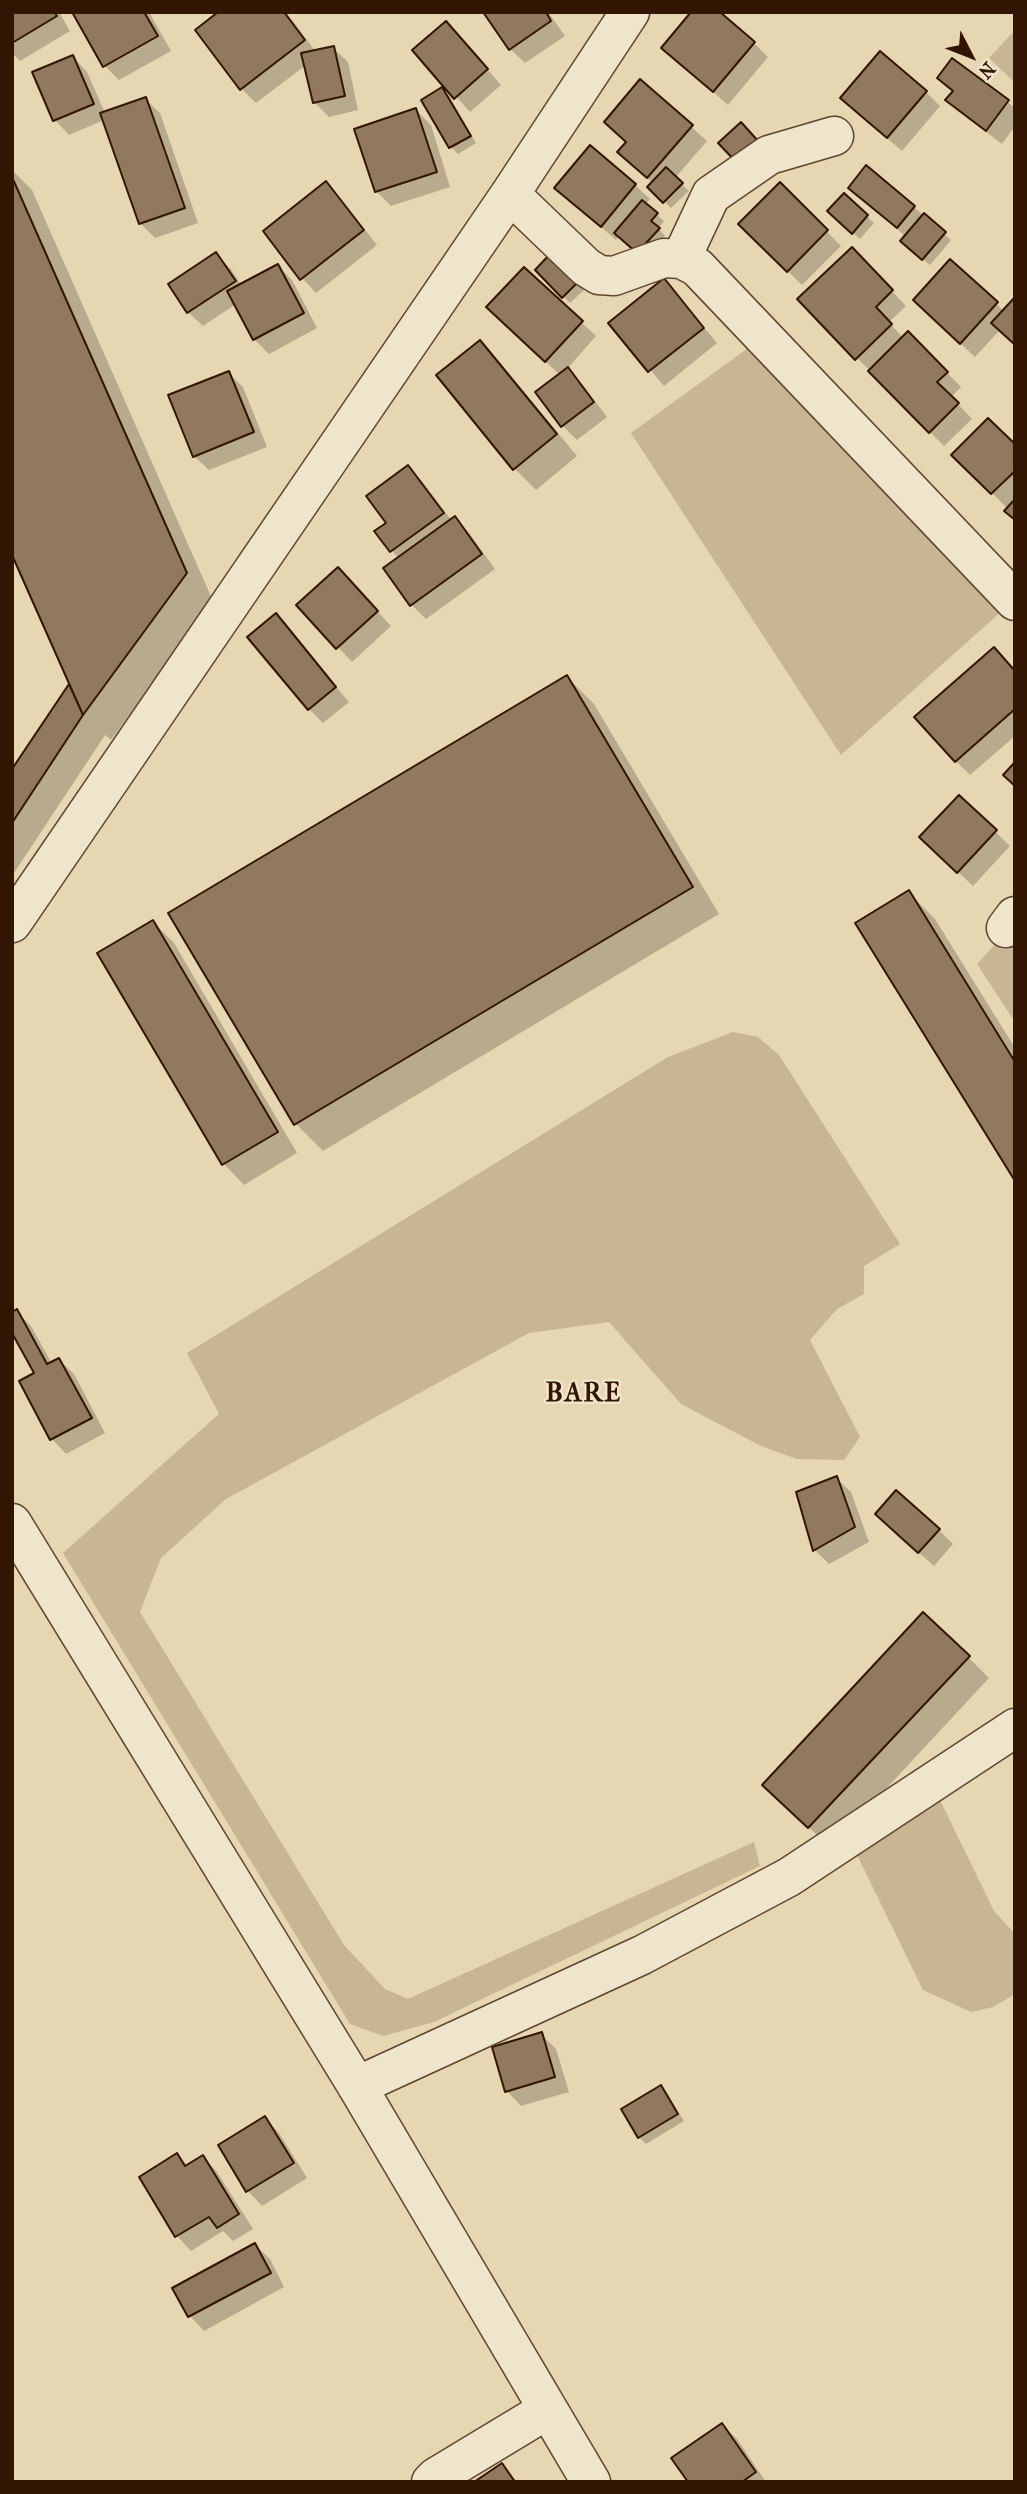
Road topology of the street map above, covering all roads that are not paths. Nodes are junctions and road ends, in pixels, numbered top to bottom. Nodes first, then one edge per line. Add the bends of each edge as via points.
1 (630, 12) edge
2 (834, 136) dead end
3 (510, 194) junction
4 (681, 259) junction
5 (1015, 601) edge
6 (12, 923) edge
7 (12, 1523) edge
8 (1015, 1728) edge
9 (357, 2086) junction
10 (547, 2410) junction
11 (431, 2482) edge
12 (591, 2482) edge

1 - 3 street
2 - 4 street via 769,155 711,195
3 - 4 street via 599,275 614,276 664,258
3 - 6 street
4 - 5 street via 697,267
7 - 9 street
8 - 9 street via 789,1877 642,1955
9 - 10 street
10 - 11 street
10 - 12 street

